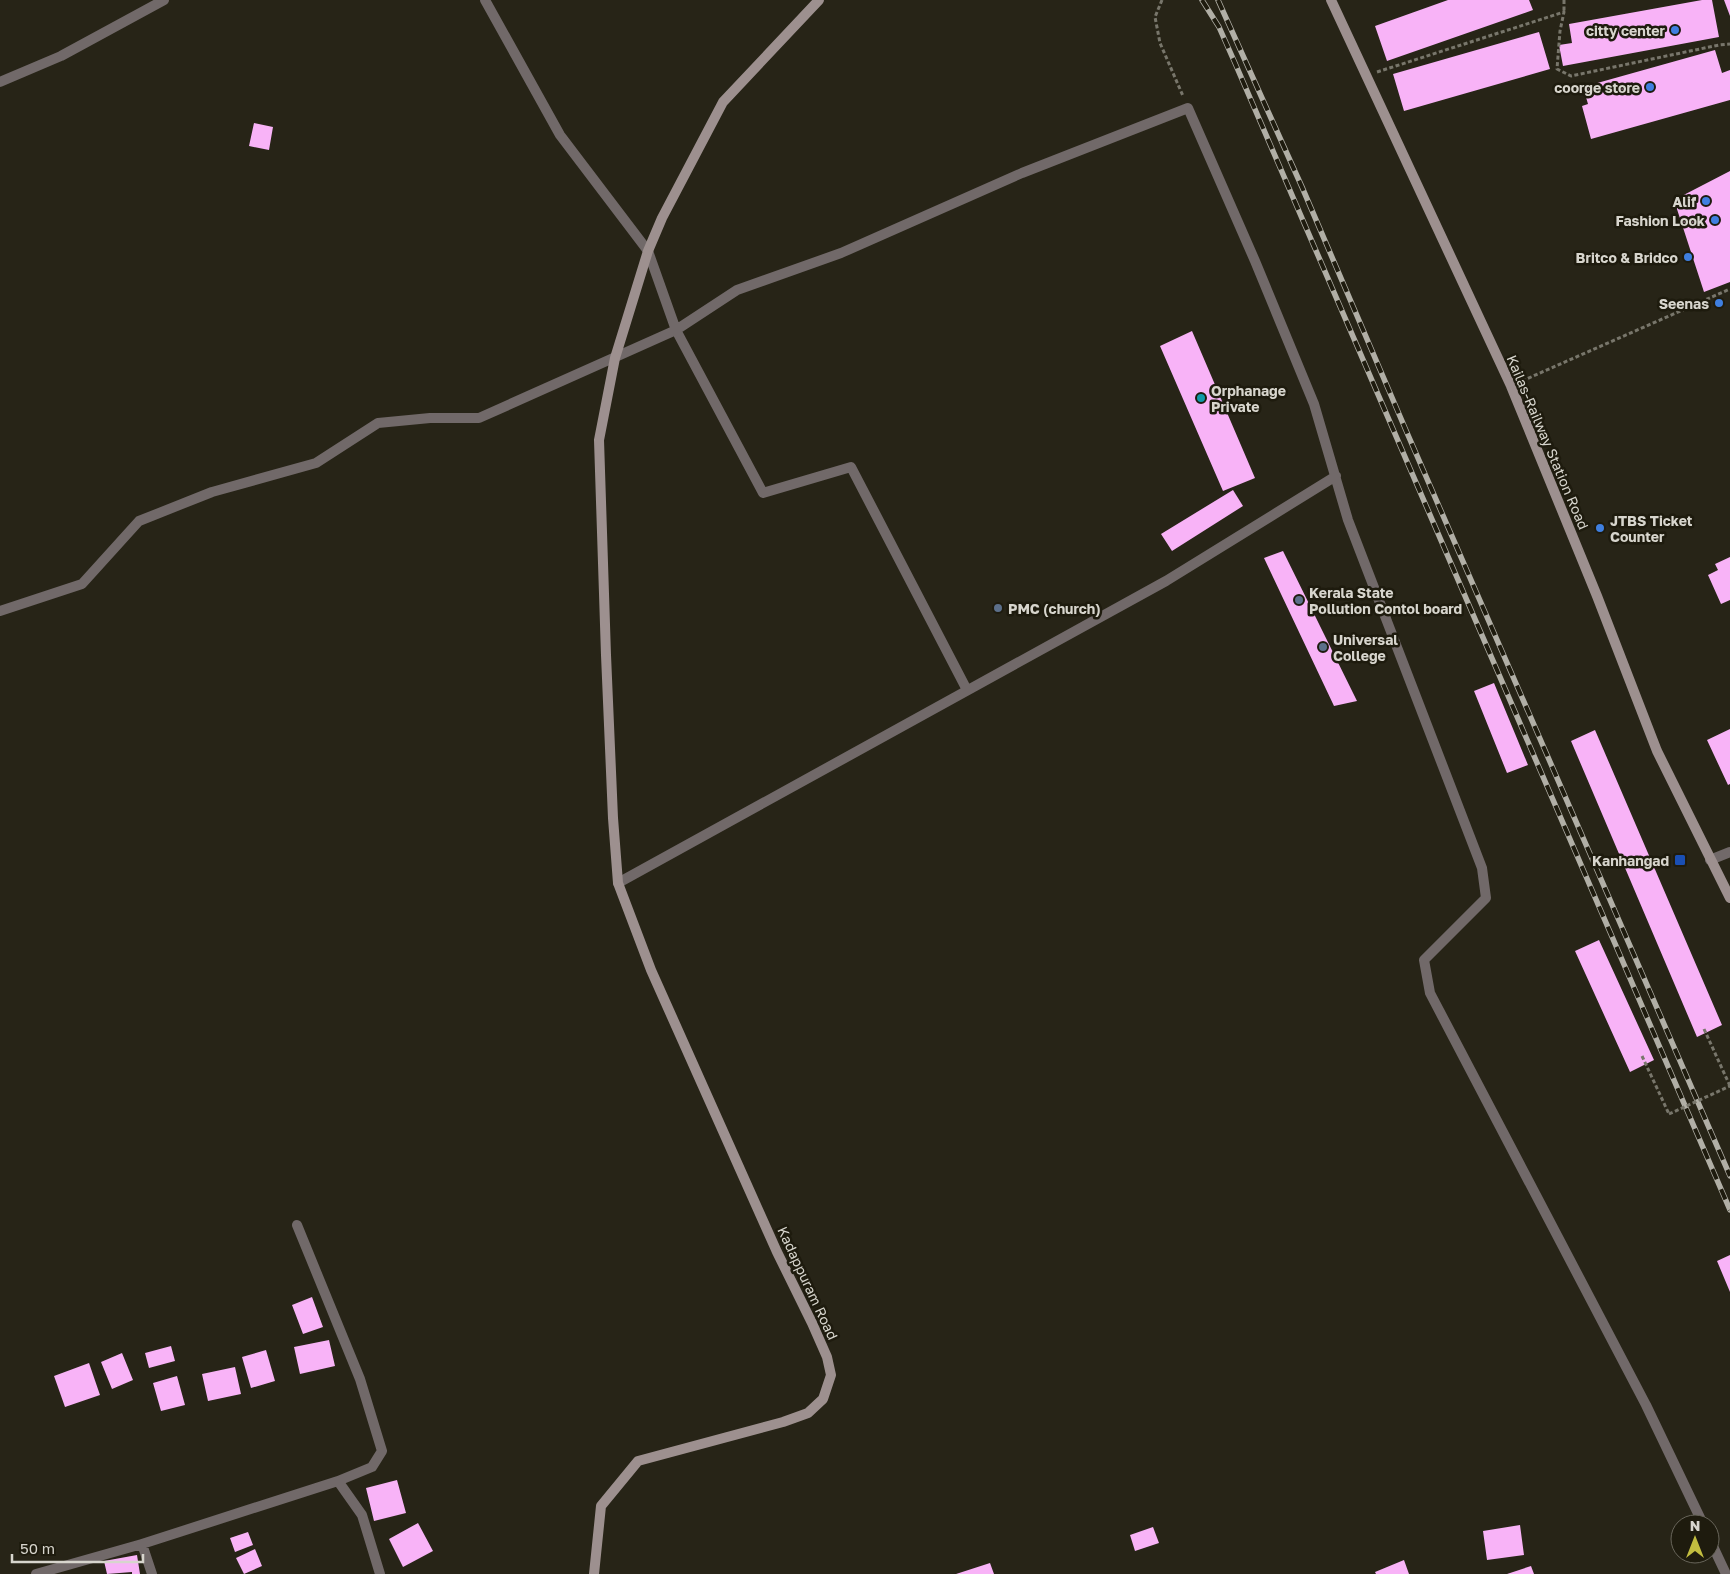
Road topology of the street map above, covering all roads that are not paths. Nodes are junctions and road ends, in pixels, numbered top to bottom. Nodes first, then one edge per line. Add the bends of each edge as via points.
1 (164, 0) edge
2 (485, 0) edge
3 (819, 0) edge
4 (1331, 0) edge
5 (0, 82) edge
6 (648, 250) junction
7 (676, 330) junction
8 (615, 358) junction
9 (1336, 476) junction
10 (0, 611) edge
11 (967, 690) junction
12 (1730, 852) edge
13 (1710, 860) junction
14 (618, 883) junction
15 (1730, 898) edge
16 (296, 1225) dead end
17 (338, 1481) junction
18 (1698, 1514) edge
19 (142, 1544) junction
20 (1720, 1561) edge
21 (36, 1574) edge
22 (152, 1574) edge
23 (380, 1574) edge
24 (594, 1574) edge
25 (1726, 1574) edge

1 - 5 street via 61,56
2 - 6 street via 560,135
3 - 6 main road, Kadappuram Road via 723,102
4 - 13 main road, Kailas-Railway Station Road via 1511,386 1657,751
6 - 7 street
6 - 8 main road, Kadappuram Road
7 - 8 street
7 - 9 street via 737,290 840,254 1022,173 1188,108 1314,404
7 - 11 street via 763,493 852,467
8 - 10 street via 479,418 378,423 316,463 212,492 139,522 82,584
8 - 14 main road, Kadappuram Road via 599,440
9 - 11 street via 1166,581
9 - 18 street via 1348,520 1482,868 1486,898 1424,960 1430,993 1646,1405
11 - 14 street
12 - 13 street
13 - 15 main road, Kailas-Railway Station Road
14 - 24 main road, Kadappuram Road via 651,970 812,1323 827,1357 831,1376 823,1399 808,1413 638,1461 600,1506
16 - 17 street via 360,1379 382,1451 372,1467
17 - 19 street
17 - 23 street via 362,1515
19 - 21 street
19 - 22 street
20 - 25 street

